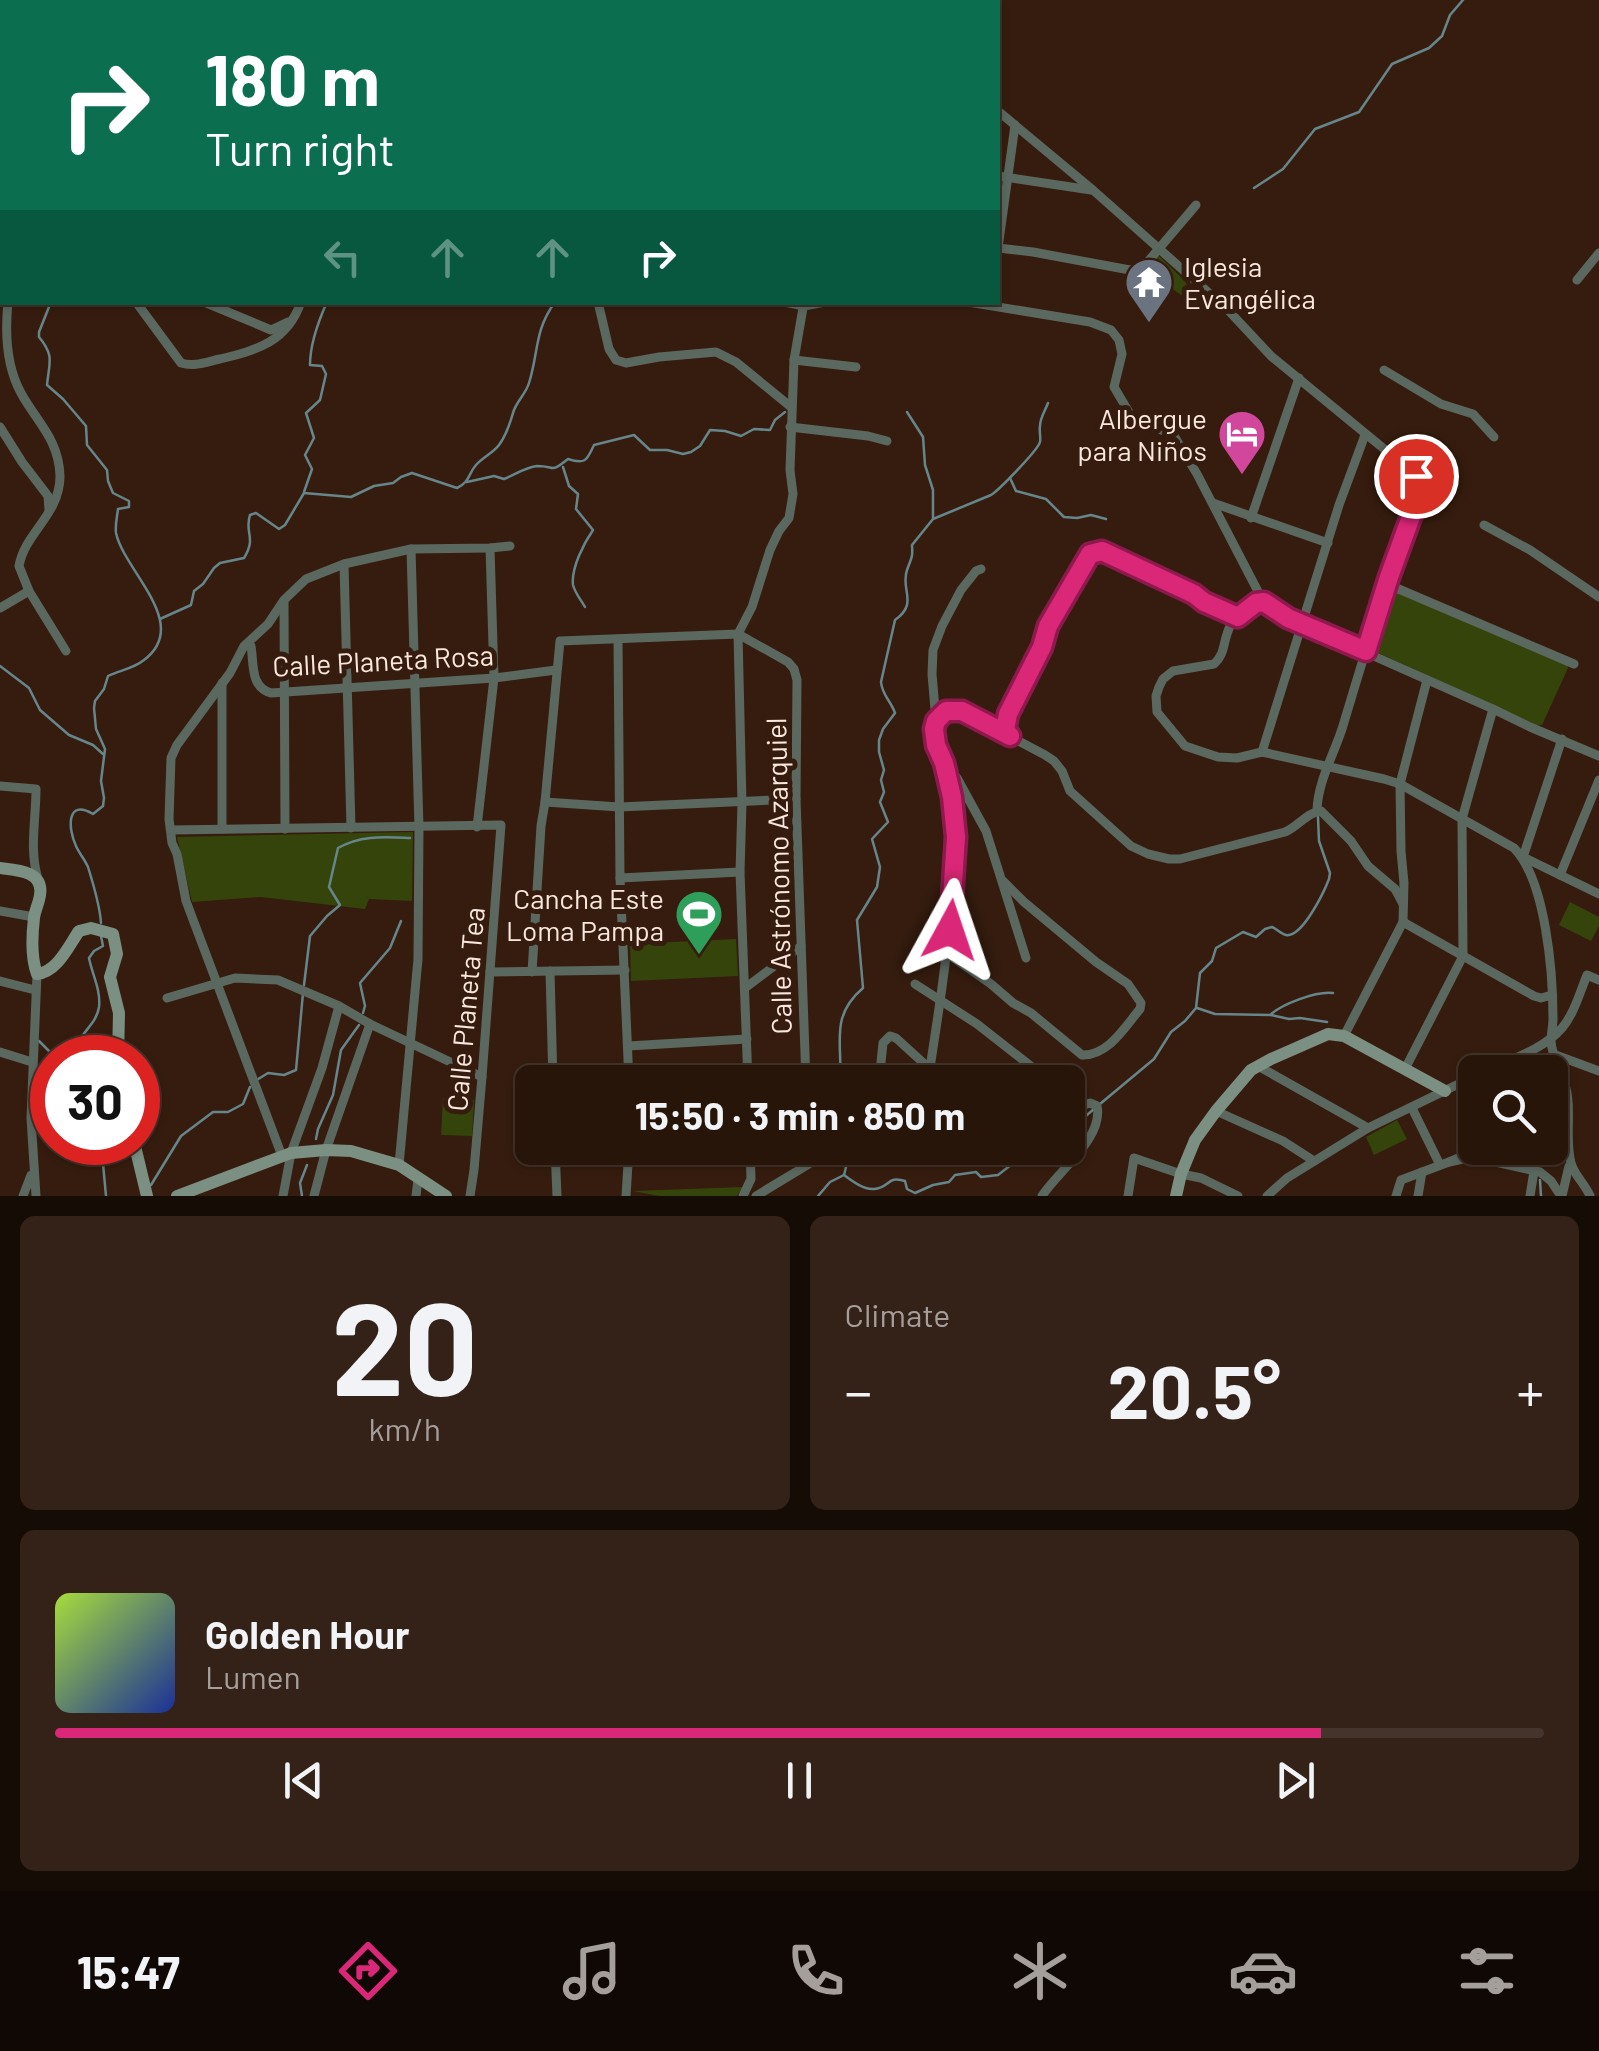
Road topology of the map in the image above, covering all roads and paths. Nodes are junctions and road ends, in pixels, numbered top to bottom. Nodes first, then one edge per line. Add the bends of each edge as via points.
1 (1000, 112) edge
2 (1015, 126) junction
3 (1003, 177) edge
4 (1094, 191) junction
5 (1196, 205) dead end
6 (1000, 220) edge
7 (1000, 248) edge
8 (1158, 249) junction
9 (1599, 253) edge
10 (1577, 280) dead end
11 (8, 305) edge
12 (138, 305) edge
13 (211, 305) edge
14 (300, 305) edge
15 (598, 305) edge
16 (804, 305) edge
17 (986, 305) edge
18 (295, 319) junction
19 (794, 360) junction
20 (856, 367) dead end
21 (1384, 370) dead end
22 (1299, 378) junction
23 (791, 407) junction
24 (0, 427) edge
25 (790, 427) junction
26 (1365, 436) junction
27 (1494, 437) dead end
28 (887, 441) dead end
29 (1212, 502) junction
30 (50, 513) junction
31 (1251, 518) junction
32 (1484, 525) dead end
33 (1328, 543) junction
34 (510, 546) dead end
35 (490, 548) junction
36 (412, 549) junction
37 (344, 564) junction
38 (981, 569) dead end
39 (1386, 584) junction
40 (30, 591) junction
41 (1599, 596) edge
42 (284, 600) junction
43 (1264, 602) junction
44 (0, 608) edge
45 (1238, 617) junction
46 (1301, 624) junction
47 (738, 634) junction
48 (618, 639) junction
49 (248, 644) junction
50 (66, 651) dead end
51 (1366, 651) junction
52 (1574, 664) dead end
53 (556, 670) junction
54 (494, 678) junction
55 (1427, 680) junction
56 (416, 682) junction
57 (222, 683) junction
58 (347, 687) junction
59 (284, 692) junction
60 (1493, 708) junction
61 (936, 721) junction
62 (1010, 736) junction
63 (1562, 739) junction
64 (1262, 752) junction
65 (1599, 756) edge
66 (944, 763) junction
67 (1328, 766) junction
68 (1599, 780) edge
69 (1400, 784) junction
70 (0, 786) edge
71 (796, 799) junction
72 (545, 802) junction
73 (742, 803) junction
74 (619, 807) junction
75 (1317, 810) junction
76 (1462, 819) junction
77 (477, 827) junction
78 (222, 828) junction
79 (350, 828) junction
80 (419, 828) junction
81 (285, 829) junction
82 (171, 830) junction
83 (1523, 857) junction
84 (0, 868) edge
85 (740, 872) junction
86 (1560, 875) junction
87 (620, 878) junction
88 (38, 881) junction
89 (1003, 881) junction
90 (1599, 894) edge
91 (1403, 904) junction
92 (0, 911) edge
93 (34, 917) junction
94 (1403, 922) junction
95 (802, 946) junction
96 (948, 954) junction
97 (1464, 956) junction
98 (1026, 958) dead end
99 (625, 970) junction
100 (550, 971) junction
101 (490, 972) junction
102 (532, 972) junction
103 (37, 974) junction
104 (1599, 980) edge
105 (0, 981) edge
106 (218, 983) junction
107 (915, 984) dead end
108 (745, 988) junction
109 (35, 990) junction
110 (1552, 995) junction
111 (168, 998) dead end
112 (942, 1001) junction
113 (339, 1006) junction
114 (370, 1024) junction
115 (33, 1035) edge
116 (118, 1035) edge
117 (1344, 1036) junction
118 (747, 1038) junction
119 (1550, 1038) junction
120 (410, 1042) junction
121 (628, 1046) junction
122 (0, 1052) edge
123 (1553, 1054) joint
124 (1519, 1055) edge
125 (30, 1061) edge
126 (553, 1065) edge
127 (629, 1065) edge
128 (748, 1065) edge
129 (806, 1065) edge
130 (881, 1065) edge
131 (925, 1065) edge
132 (931, 1065) edge
133 (1029, 1065) edge
134 (1258, 1066) junction
135 (1406, 1069) junction
136 (1599, 1070) edge
137 (482, 1077) junction
138 (1458, 1084) edge
139 (1445, 1091) junction
140 (1085, 1104) edge
141 (1568, 1105) edge
142 (1412, 1108) junction
143 (1216, 1111) junction
144 (1368, 1128) junction
145 (1085, 1142) edge
146 (326, 1150) junction
147 (286, 1154) junction
148 (1458, 1157) edge
149 (1569, 1158) junction
150 (1314, 1162) junction
151 (1445, 1163) junction
152 (140, 1165) edge
153 (399, 1165) junction
154 (556, 1165) edge
155 (628, 1165) edge
156 (751, 1165) edge
157 (807, 1165) edge
158 (1069, 1165) edge
159 (33, 1167) joint
160 (1534, 1171) junction
161 (1422, 1172) junction
162 (1181, 1174) junction
163 (418, 1179) junction
164 (1216, 1191) edge
165 (23, 1196) edge
166 (36, 1196) edge
167 (148, 1196) edge
168 (177, 1196) edge
169 (283, 1196) edge
170 (314, 1196) edge
171 (416, 1196) edge
172 (446, 1196) edge
173 (470, 1196) edge
174 (557, 1196) edge
175 (626, 1196) edge
176 (743, 1196) edge
177 (756, 1196) edge
178 (1040, 1196) edge
179 (1128, 1196) edge
180 (1176, 1196) edge
181 (1238, 1196) edge
182 (1266, 1196) edge
183 (1396, 1196) edge
184 (1418, 1196) edge
185 (1530, 1196) edge
186 (1561, 1196) edge
187 (1590, 1196) edge

1 - 2 street
2 - 3 street
2 - 4 street
3 - 4 street
3 - 6 street
4 - 8 street
5 - 8 street
7 - 8 street via 1127,270 1145,264
8 - 22 street
9 - 10 street
11 - 30 street via 6,334 18,389 48,432 58,462
12 - 18 street via 176,358 194,366 253,351
13 - 18 street via 271,330
14 - 18 street
15 - 23 street via 616,360 716,352
16 - 19 street
17 - 29 street via 1110,330 1122,354 1114,387 1130,414 1173,434
19 - 20 street
19 - 23 street
21 - 27 street via 1441,404 1474,414
22 - 26 street
22 - 31 street
23 - 25 street
24 - 30 street via 48,496
25 - 28 street
25 - 47 street via 789,518
26 - 33 street
26 - 39 street via 1416,476 1420,487
29 - 31 street
29 - 43 street
30 - 40 street via 20,559
31 - 33 street
32 - 41 street
33 - 46 street
34 - 35 street
35 - 36 street
35 - 54 street
36 - 37 street
36 - 56 street
37 - 42 street via 306,579
37 - 58 street
38 - 61 street via 962,590 933,650
39 - 51 street
39 - 52 street
40 - 44 street
40 - 50 street
42 - 49 street
42 - 59 street
43 - 45 street
43 - 46 street
45 - 62 street via 1102,551 1090,554 1008,714
45 - 64 street via 1219,661 1168,675 1155,704 1178,740 1194,750 1237,758
46 - 51 street
46 - 64 street
47 - 48 street
47 - 71 street, Calle Astrónomo Azarquiel via 794,669
47 - 73 street
48 - 53 street via 560,641
48 - 74 street
49 - 57 street
49 - 59 street, Calle Planeta Rosa via 258,686
51 - 55 street
51 - 67 street
53 - 54 street, Calle Planeta Rosa
53 - 72 street
54 - 56 street, Calle Planeta Rosa
54 - 77 street
55 - 60 street
55 - 69 street
56 - 58 street, Calle Planeta Rosa
56 - 80 street
57 - 78 street
57 - 82 street via 170,758
58 - 59 street, Calle Planeta Rosa
58 - 79 street
59 - 81 street
60 - 63 street
60 - 76 street
61 - 62 street via 946,711 962,711
61 - 66 street
62 - 75 street via 1054,761 1070,791 1131,846 1158,857 1180,859 1285,832
63 - 65 street
63 - 83 street
64 - 67 street
66 - 89 street via 980,820
66 - 96 street via 956,837
67 - 69 street
67 - 75 street
68 - 86 street
69 - 76 street
69 - 91 street
70 - 88 street via 36,789
71 - 73 street
71 - 95 street, Calle Astrónomo Azarquiel
72 - 74 street
72 - 102 street
73 - 74 street
73 - 85 street
74 - 87 street
75 - 91 street
76 - 83 street
76 - 97 street
77 - 80 street
77 - 101 street, Calle Planeta Tea via 501,825
78 - 81 street
78 - 82 street
79 - 80 street
79 - 81 street
80 - 120 street
82 - 106 street via 186,901
83 - 86 street
83 - 110 street via 1544,926
84 - 88 street
85 - 87 street
85 - 108 street
86 - 90 street
87 - 99 street
88 - 93 street
89 - 96 street via 1128,984 1140,1009 1103,1050 1082,1055
89 - 98 street
91 - 94 street
92 - 93 street
93 - 103 street
94 - 97 street
94 - 117 street
95 - 108 street
95 - 129 street, Calle Astrónomo Azarquiel
96 - 112 street
97 - 110 street via 1534,996
97 - 135 street
99 - 100 street
99 - 121 street
100 - 102 street
100 - 126 street
101 - 102 street
101 - 137 street, Calle Planeta Tea
103 - 109 street
103 - 116 street via 54,966 78,931 113,934 117,954 110,977
104 - 119 street via 1587,975 1568,1018
105 - 109 street
106 - 111 street
106 - 113 street via 278,980
106 - 147 street
107 - 112 street
108 - 118 street
109 - 115 street
110 - 119 street
112 - 132 street
112 - 133 street
113 - 114 street
113 - 147 street
114 - 120 street
114 - 146 street
117 - 134 street via 1328,1034
117 - 135 street
118 - 121 street
118 - 128 street
119 - 123 street
119 - 124 street
120 - 137 street
120 - 153 street
121 - 127 street
122 - 125 street
123 - 136 street
130 - 131 street via 882,1044 890,1036
134 - 143 street
134 - 144 street
135 - 139 street
137 - 173 street, Calle Planeta Tea
138 - 139 street
139 - 142 street
140 - 145 street via 1099,1110
141 - 149 street
142 - 144 street
142 - 151 street
143 - 150 street
143 - 162 street
144 - 150 street
146 - 147 street
146 - 153 street
146 - 170 street
147 - 168 street
147 - 169 street
148 - 151 street
149 - 186 street
149 - 187 street
150 - 182 street
151 - 160 street via 1473,1156
151 - 161 street
152 - 167 street
153 - 163 street
154 - 174 street
155 - 175 street
156 - 176 street
157 - 177 street
158 - 178 street
159 - 165 street
159 - 166 street
160 - 185 street
160 - 186 street
161 - 183 street via 1401,1180
161 - 184 street
162 - 164 street via 1201,1178
162 - 179 street via 1134,1158
162 - 180 street
163 - 171 street
163 - 172 street
164 - 181 street

